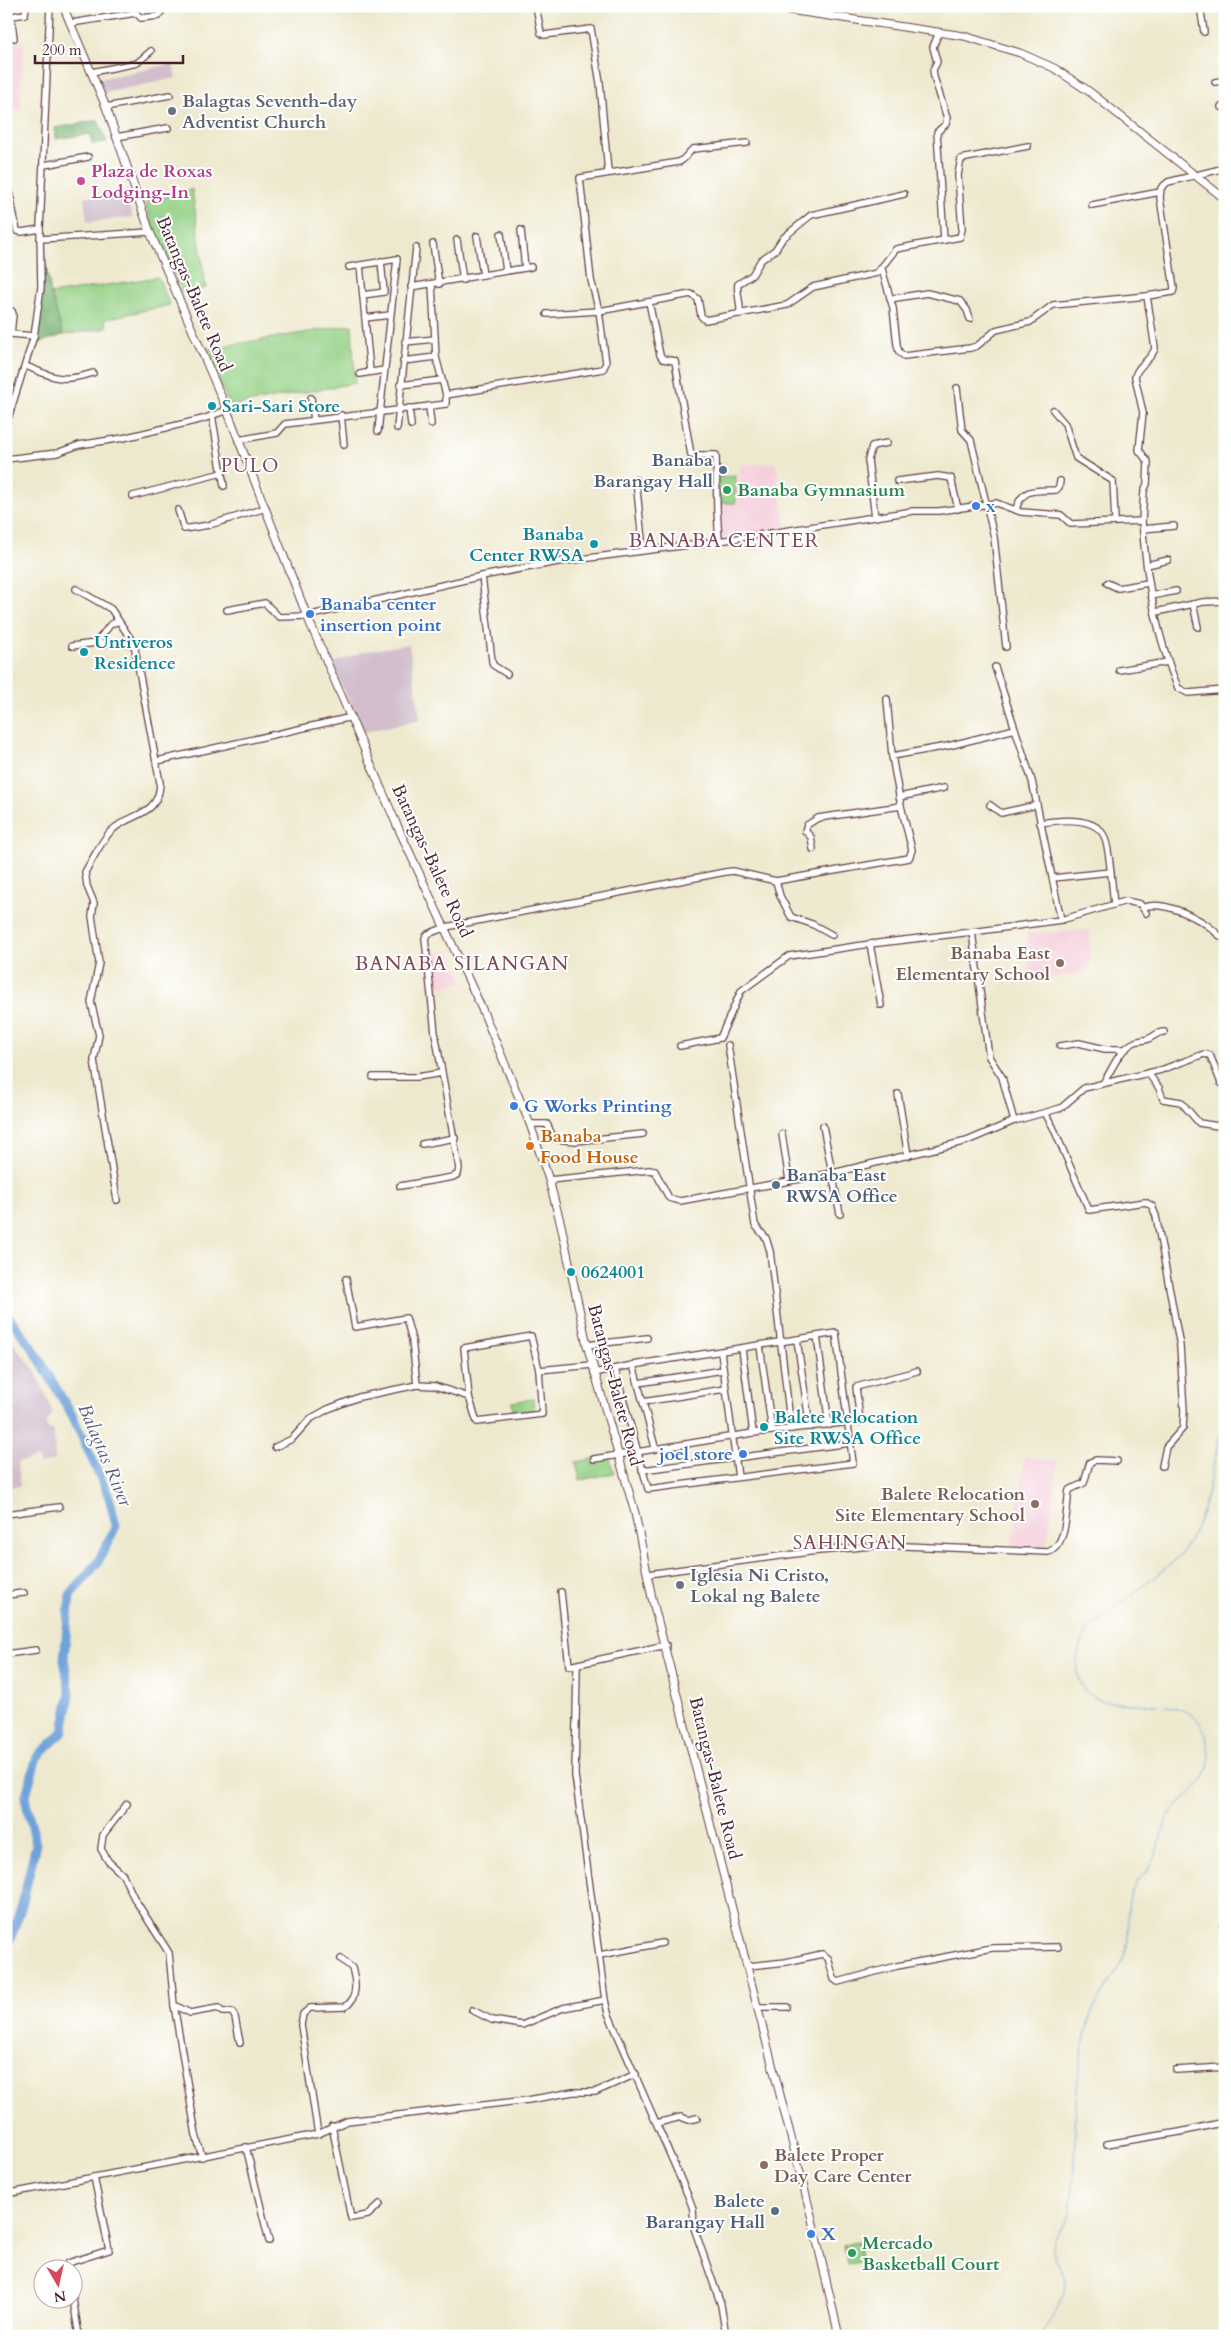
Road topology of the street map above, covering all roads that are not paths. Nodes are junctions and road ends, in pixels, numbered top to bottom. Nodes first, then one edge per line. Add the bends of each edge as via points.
1 (26, 6) edge
2 (50, 6) edge
3 (63, 6) edge
4 (164, 6) edge
5 (536, 6) edge
6 (762, 6) edge
7 (1200, 6) edge
8 (8, 17) edge
9 (71, 23) junction
10 (938, 32) junction
11 (1204, 32) dead end
12 (14, 38) dead end
13 (151, 51) dead end
14 (92, 72) junction
15 (1225, 80) edge
16 (1215, 82) dead end
17 (170, 95) dead end
18 (106, 107) junction
19 (168, 128) dead end
20 (116, 137) junction
21 (747, 143) dead end
22 (1028, 146) dead end
23 (88, 157) dead end
24 (44, 165) junction
25 (1225, 168) edge
26 (608, 172) junction
27 (6, 174) edge
28 (1196, 175) junction
29 (8, 186) edge
30 (1160, 192) junction
31 (904, 194) dead end
32 (1225, 199) edge
33 (1092, 204) dead end
34 (40, 229) junction
35 (521, 230) dead end
36 (150, 232) junction
37 (501, 234) dead end
38 (477, 236) dead end
39 (40, 239) junction
40 (456, 240) dead end
41 (944, 240) junction
42 (433, 244) dead end
43 (416, 248) dead end
44 (381, 261) junction
45 (360, 265) junction
46 (349, 267) dead end
47 (882, 269) junction
48 (506, 271) junction
49 (483, 275) junction
50 (463, 280) junction
51 (435, 284) junction
52 (412, 287) junction
53 (363, 295) junction
54 (1147, 296) junction
55 (890, 299) junction
56 (649, 302) junction
57 (599, 310) junction
58 (6, 311) edge
59 (547, 314) dead end
60 (740, 314) junction
61 (390, 315) junction
62 (365, 318) junction
63 (970, 319) dead end
64 (34, 336) junction
65 (435, 339) junction
66 (405, 342) junction
67 (436, 357) junction
68 (403, 361) junction
69 (26, 366) junction
70 (384, 370) junction
71 (370, 372) junction
72 (93, 373) dead end
73 (360, 374) dead end
74 (442, 380) junction
75 (400, 385) junction
76 (957, 388) dead end
77 (446, 395) junction
78 (311, 398) dead end
79 (429, 406) junction
80 (398, 408) junction
81 (409, 408) junction
82 (227, 410) junction
83 (1053, 410) dead end
84 (380, 411) junction
85 (212, 415) junction
86 (341, 415) junction
87 (314, 420) junction
88 (431, 424) dead end
89 (6, 425) edge
90 (411, 425) dead end
91 (397, 428) dead end
92 (378, 430) dead end
93 (238, 440) junction
94 (887, 442) dead end
95 (344, 446) dead end
96 (6, 458) edge
97 (222, 473) junction
98 (636, 480) dead end
99 (897, 481) dead end
100 (1060, 481) dead end
101 (224, 486) dead end
102 (133, 496) dead end
103 (986, 505) junction
104 (266, 508) junction
105 (958, 509) junction
106 (1016, 509) junction
107 (178, 510) dead end
108 (875, 517) junction
109 (1115, 520) junction
110 (1142, 520) junction
111 (1174, 526) dead end
112 (1142, 529) junction
113 (720, 541) junction
114 (643, 550) junction
115 (1168, 560) dead end
116 (1147, 565) junction
117 (482, 576) junction
118 (1107, 583) dead end
119 (1148, 583) junction
120 (76, 589) dead end
121 (1176, 591) dead end
122 (1152, 596) junction
123 (1225, 601) edge
124 (1193, 604) junction
125 (227, 610) dead end
126 (1156, 612) junction
127 (307, 616) junction
128 (118, 621) junction
129 (1198, 627) dead end
130 (96, 643) junction
131 (134, 644) junction
132 (72, 646) dead end
133 (1006, 647) dead end
134 (1168, 662) junction
135 (995, 667) dead end
136 (1119, 670) dead end
137 (507, 674) dead end
138 (1225, 690) edge
139 (888, 699) dead end
140 (352, 717) junction
141 (1015, 729) junction
142 (892, 756) junction
143 (158, 761) junction
144 (944, 788) dead end
145 (899, 797) junction
146 (990, 805) dead end
147 (1037, 805) junction
148 (901, 806) junction
149 (1040, 823) junction
150 (813, 849) dead end
151 (1110, 872) junction
152 (1053, 878) junction
153 (776, 881) junction
154 (1114, 904) junction
155 (1061, 920) junction
156 (446, 927) junction
157 (972, 932) junction
158 (832, 935) dead end
159 (1225, 939) edge
160 (870, 944) junction
161 (881, 1005) dead end
162 (1164, 1032) dead end
163 (728, 1045) dead end
164 (680, 1046) dead end
165 (1060, 1046) dead end
166 (1126, 1048) junction
167 (442, 1073) junction
168 (1148, 1073) junction
169 (373, 1077) dead end
170 (1103, 1083) junction
171 (1225, 1085) edge
172 (898, 1094) dead end
173 (1045, 1113) junction
174 (1014, 1121) junction
175 (530, 1124) junction
176 (823, 1126) dead end
177 (1218, 1126) dead end
178 (643, 1134) dead end
179 (782, 1134) dead end
180 (455, 1138) junction
181 (422, 1144) dead end
182 (908, 1156) junction
183 (833, 1173) junction
184 (549, 1180) junction
185 (789, 1180) junction
186 (400, 1186) dead end
187 (751, 1187) junction
188 (117, 1200) dead end
189 (840, 1214) dead end
190 (346, 1279) dead end
191 (817, 1336) junction
192 (647, 1338) dead end
193 (797, 1340) junction
194 (779, 1342) junction
195 (587, 1345) junction
196 (760, 1346) junction
197 (742, 1349) junction
198 (721, 1352) junction
199 (592, 1365) junction
200 (633, 1365) junction
201 (615, 1369) junction
202 (539, 1370) junction
203 (723, 1370) junction
204 (917, 1371) dead end
205 (594, 1373) junction
206 (638, 1383) junction
207 (417, 1385) junction
208 (725, 1389) junction
209 (469, 1397) junction
210 (643, 1402) junction
211 (848, 1422) junction
212 (829, 1425) junction
213 (810, 1427) junction
214 (791, 1429) junction
215 (772, 1431) junction
216 (753, 1433) junction
217 (732, 1438) junction
218 (851, 1443) junction
219 (275, 1447) dead end
220 (655, 1448) junction
221 (637, 1450) junction
222 (616, 1454) junction
223 (594, 1458) dead end
224 (735, 1458) junction
225 (1117, 1461) dead end
226 (1162, 1466) dead end
227 (642, 1470) junction
228 (738, 1476) junction
229 (59, 1506) dead end
230 (6, 1514) edge
231 (648, 1574) junction
232 (561, 1592) dead end
233 (24, 1593) dead end
234 (6, 1595) edge
235 (666, 1645) junction
236 (36, 1650) dead end
237 (6, 1654) edge
238 (577, 1665) junction
239 (127, 1804) dead end
240 (662, 1943) dead end
241 (1058, 1947) dead end
242 (600, 1955) junction
243 (341, 1959) dead end
244 (748, 1966) junction
245 (605, 2000) junction
246 (174, 2005) junction
247 (758, 2007) junction
248 (787, 2007) dead end
249 (472, 2010) dead end
250 (240, 2043) dead end
251 (1225, 2067) edge
252 (1176, 2070) dead end
253 (636, 2074) junction
254 (697, 2118) dead end
255 (1225, 2122) edge
256 (657, 2123) junction
257 (332, 2126) junction
258 (318, 2134) junction
259 (1107, 2144) dead end
260 (246, 2147) junction
261 (202, 2157) junction
262 (94, 2177) junction
263 (6, 2194) edge
264 (380, 2204) dead end
265 (269, 2241) dead end
266 (77, 2260) edge
267 (75, 2310) edge
268 (79, 2336) edge
269 (726, 2336) edge
270 (839, 2336) edge

1 - 8 street via 25,14
2 - 24 street
3 - 9 main road, Batangas-Balete Road
4 - 9 street via 159,16 141,18 136,12
5 - 26 street via 544,36 591,29 600,83
6 - 10 main road
7 - 11 street
8 - 12 street
9 - 14 main road, Batangas-Balete Road
10 - 28 main road via 964,36 1020,53 1054,68
10 - 41 street via 933,47 937,62 933,70 947,118 946,124 937,132
13 - 14 street via 137,63
14 - 18 main road, Batangas-Balete Road
15 - 16 street
17 - 18 street
18 - 20 main road, Batangas-Balete Road
19 - 20 street
20 - 36 main road, Batangas-Balete Road
21 - 26 street via 693,149 679,162
22 - 41 street via 961,158 958,175 962,233 960,237
23 - 24 street
24 - 34 street
25 - 28 street
26 - 57 street via 583,177 579,181 591,280
27 - 29 street
28 - 30 street via 1168,182
28 - 32 main road
29 - 34 street via 17,231
30 - 33 street
30 - 54 street via 1174,288 1173,292
31 - 60 street via 811,215 783,238 752,274 738,284
34 - 39 street
35 - 48 street via 528,267
36 - 39 street
36 - 82 main road, Batangas-Balete Road
37 - 48 street
38 - 49 street
39 - 64 street via 41,287
40 - 50 street
41 - 47 street via 896,249
42 - 51 street
43 - 52 street
44 - 45 street
44 - 53 street via 384,292
44 - 61 street via 397,259
45 - 46 street
45 - 53 street
47 - 55 street
47 - 60 street via 872,275 813,287 792,304
48 - 49 street
49 - 50 street
50 - 51 street
51 - 52 street
51 - 65 street
52 - 66 street
53 - 62 street
54 - 55 street via 1054,305 1030,322 996,330 977,346 912,356 899,352
54 - 110 street via 1155,348 1154,354 1135,377 1143,413 1139,450 1148,462
55 - 63 street via 926,293 960,301
56 - 57 street
56 - 60 street via 691,294 698,299 701,316 705,320
56 - 113 street via 660,355 663,359 675,361 691,455 716,456
57 - 59 street
57 - 77 street via 606,363 603,369
58 - 64 street via 13,314 10,334
61 - 62 street
61 - 70 street
62 - 71 street
64 - 69 street
65 - 66 street
65 - 67 street
66 - 68 street
67 - 68 street
67 - 74 street
68 - 75 street
69 - 72 street via 59,379 72,380
69 - 89 street
70 - 71 street
70 - 84 street
71 - 73 street
74 - 75 street
74 - 77 street
75 - 80 street
76 - 103 street via 962,430 972,440
77 - 79 street via 446,404
78 - 87 street
79 - 81 street
79 - 88 street
80 - 81 street
80 - 84 street
80 - 91 street
81 - 90 street
82 - 85 street
82 - 93 main road, Batangas-Balete Road
83 - 109 street via 1066,424 1076,458 1113,481
84 - 86 street
84 - 92 street
85 - 96 street via 123,438 79,445 57,453
85 - 97 street
86 - 87 street
86 - 95 street
87 - 93 street via 285,424 277,433
93 - 104 main road, Batangas-Balete Road
94 - 108 street via 872,446 868,460
97 - 101 street
97 - 102 street
98 - 114 street
99 - 105 street via 938,476 951,478
100 - 106 street via 1056,490 1025,493 1019,497
103 - 105 street
103 - 106 street via 996,503
103 - 133 street via 1000,572
104 - 107 street via 184,529
104 - 127 main road, Batangas-Balete Road
105 - 108 street
106 - 109 street via 1061,515 1071,524
108 - 113 street
109 - 110 street
110 - 112 street
111 - 112 street
112 - 116 street
113 - 114 street
114 - 117 street
115 - 116 street
116 - 119 street
117 - 127 street
117 - 137 street via 492,661
118 - 119 street via 1118,588
119 - 122 street
120 - 128 street via 111,609
121 - 122 street
122 - 126 street
123 - 124 street
124 - 126 street
124 - 129 street
125 - 127 street via 260,603 268,604 280,617
126 - 134 street
127 - 140 main road, Batangas-Balete Road
128 - 130 street via 110,625
128 - 131 street
130 - 131 street
130 - 132 street
131 - 143 street
134 - 136 street
134 - 138 street via 1180,691
135 - 141 street
139 - 142 street
140 - 143 street
140 - 156 main road, Batangas-Balete Road via 396,823
141 - 142 street
141 - 147 street
142 - 145 street
143 - 188 street via 160,792 155,804 145,813 122,822 109,834 85,872 94,903 92,916 99,963 91,1002 100,1035 94,1060
144 - 145 street
145 - 148 street
146 - 147 street via 1001,813
147 - 149 street
148 - 150 street via 818,818 807,825 805,831 811,837
148 - 153 street via 912,850 909,858
149 - 151 street via 1068,820 1099,829 1105,838
149 - 152 street
151 - 152 street
151 - 154 street
152 - 155 street
153 - 156 street via 725,872
153 - 158 street via 782,903 791,918 812,924
154 - 155 street
154 - 159 street via 1132,901 1145,910 1156,905 1180,912 1207,925
155 - 157 street
156 - 167 street via 428,934 426,938 432,1016
156 - 175 main road, Batangas-Balete Road
157 - 160 street
157 - 174 street via 989,1057 1002,1077
160 - 161 street
160 - 164 street via 789,956 741,990 720,1038
162 - 166 street
163 - 187 street
165 - 166 street via 1079,1043 1106,1049
166 - 170 street
167 - 169 street via 417,1077
167 - 180 street
168 - 170 street
168 - 171 street via 1208,1054 1221,1083
168 - 177 street via 1163,1099 1181,1102 1199,1123
170 - 173 street via 1080,1090 1061,1108
172 - 182 street
173 - 174 street
173 - 226 street via 1089,1210 1146,1202 1152,1206 1156,1216 1180,1346 1184,1411 1183,1428 1166,1447
174 - 182 street via 974,1139
175 - 178 street via 547,1124 554,1139 576,1141
175 - 184 main road, Batangas-Balete Road
176 - 183 street
179 - 185 street
180 - 181 street
180 - 186 street via 458,1174
182 - 183 street
183 - 185 street
183 - 189 street
184 - 187 street via 649,1170 655,1172 672,1200
184 - 195 main road, Batangas-Balete Road
185 - 187 street
187 - 194 street via 756,1225 770,1250
190 - 207 street via 355,1327 406,1318
191 - 193 street
191 - 211 street via 836,1333
191 - 212 street
192 - 195 street
193 - 194 street
193 - 213 street
194 - 196 street
194 - 214 street
195 - 199 main road, Batangas-Balete Road
196 - 197 street
196 - 215 street
197 - 198 street
197 - 216 street
198 - 200 street
198 - 203 street
199 - 202 street
199 - 205 main road, Batangas-Balete Road
200 - 201 street
200 - 206 street
201 - 205 street
201 - 221 street
202 - 209 street via 542,1414 476,1422
202 - 209 street via 531,1336 464,1348
203 - 206 street
203 - 208 street
204 - 211 street via 856,1387 860,1421
205 - 222 main road, Batangas-Balete Road
206 - 210 street
207 - 209 street via 435,1386
207 - 219 street via 359,1397 328,1409 310,1419 292,1438
208 - 210 street
208 - 217 street
210 - 220 street
211 - 212 street
211 - 218 street
212 - 213 street
213 - 214 street
214 - 215 street
215 - 216 street
216 - 217 street
217 - 220 street
217 - 224 street
218 - 224 street
218 - 228 street via 853,1463
220 - 221 street
221 - 222 street
221 - 227 street
222 - 223 street
222 - 231 main road, Batangas-Balete Road via 635,1513
224 - 227 street
224 - 228 street
225 - 231 street via 1090,1462 1083,1485 1069,1490 1060,1543 1048,1552 881,1545
227 - 228 street via 648,1489
229 - 230 street
231 - 235 main road, Batangas-Balete Road
232 - 238 street via 569,1666
233 - 234 street
235 - 238 street
235 - 244 main road, Batangas-Balete Road
236 - 237 street
238 - 242 street via 574,1775
239 - 246 street via 103,1835 101,1849 123,1876 169,1952
240 - 242 street
241 - 244 street via 992,1948 897,1966 838,1982 834,1979 828,1958 822,1954
242 - 245 street
243 - 258 street via 352,1968 353,1999 345,2007 307,2009 301,2025
244 - 247 main road, Batangas-Balete Road
245 - 249 street via 563,2008 522,2024 492,2020
245 - 253 street
246 - 250 street via 190,2013 218,2008 222,2012 232,2012 236,2017
246 - 261 street
247 - 248 street
247 - 270 main road, Batangas-Balete Road
251 - 252 street
253 - 256 street
253 - 257 street via 595,2092 573,2092 347,2121
254 - 256 street via 681,2117
255 - 259 street
256 - 269 street via 693,2209 694,2228 717,2290
257 - 258 street
257 - 264 street via 351,2218 368,2215
258 - 260 street
260 - 261 street
260 - 265 street
261 - 262 street
262 - 263 street
262 - 266 street via 109,2250
267 - 268 street

